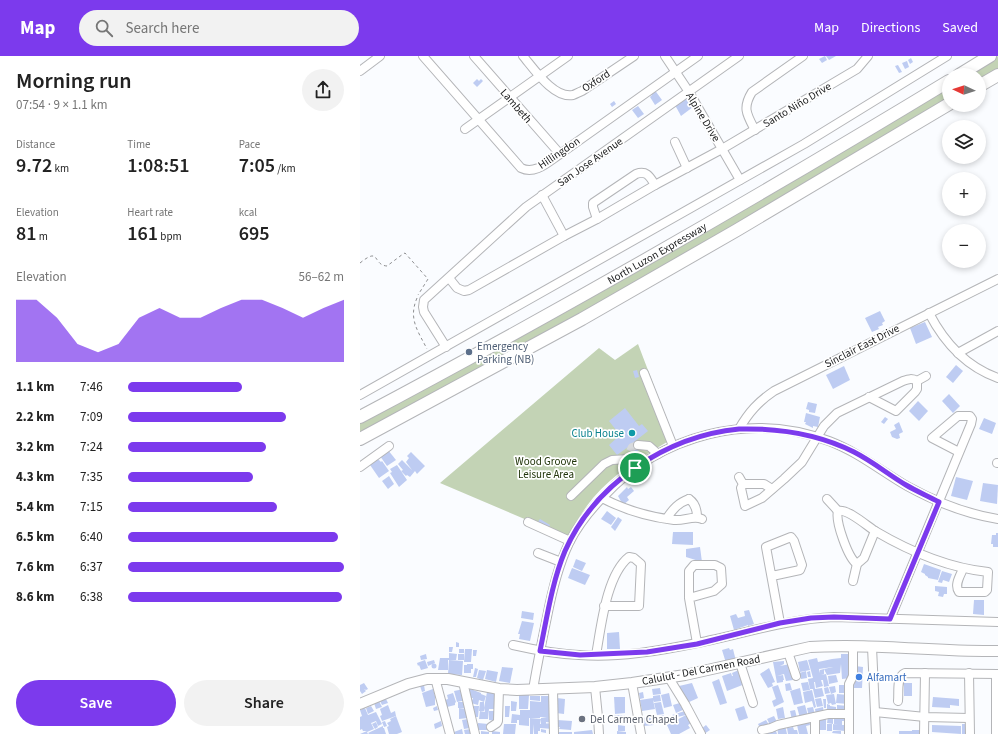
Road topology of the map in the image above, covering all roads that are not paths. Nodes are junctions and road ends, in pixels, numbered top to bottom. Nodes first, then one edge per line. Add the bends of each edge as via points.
1 (380, 56) edge
2 (423, 56) edge
3 (474, 56) edge
4 (523, 56) edge
5 (568, 56) edge
6 (634, 56) edge
7 (664, 56) edge
8 (698, 56) edge
9 (739, 56) edge
10 (803, 56) edge
11 (868, 56) edge
12 (947, 56) edge
13 (990, 56) edge
14 (970, 68) edge
15 (360, 71) edge
16 (675, 72) junction
17 (998, 75) edge
18 (540, 76) junction
19 (986, 82) edge
20 (942, 85) edge
21 (689, 92) junction
22 (509, 97) junction
23 (942, 108) edge
24 (478, 120) junction
25 (465, 129) dead end
26 (755, 130) junction
27 (675, 142) dead end
28 (722, 149) junction
29 (560, 154) junction
30 (688, 168) junction
31 (740, 180) junction
32 (655, 185) junction
33 (542, 195) junction
34 (597, 219) junction
35 (564, 236) junction
36 (449, 278) junction
37 (998, 279) edge
38 (929, 313) junction
39 (998, 331) edge
40 (446, 347) junction
41 (958, 353) junction
42 (644, 373) dead end
43 (926, 376) dead end
44 (998, 378) edge
45 (917, 381) junction
46 (360, 395) edge
47 (869, 397) junction
48 (360, 417) edge
49 (739, 429) junction
50 (818, 437) junction
51 (360, 439) edge
52 (638, 445) dead end
53 (389, 446) dead end
54 (673, 446) junction
55 (959, 452) junction
56 (658, 454) junction
57 (360, 467) edge
58 (635, 468) junction
59 (772, 489) junction
60 (571, 496) dead end
61 (602, 498) junction
62 (827, 499) dead end
63 (939, 502) junction
64 (838, 512) junction
65 (667, 518) junction
66 (998, 519) edge
67 (528, 522) dead end
68 (876, 531) junction
69 (570, 541) junction
70 (918, 552) junction
71 (538, 553) dead end
72 (561, 562) junction
73 (857, 564) junction
74 (963, 569) dead end
75 (772, 576) junction
76 (853, 581) dead end
77 (689, 598) junction
78 (604, 606) junction
79 (890, 619) junction
80 (998, 622) edge
81 (780, 623) junction
82 (697, 644) junction
83 (513, 645) dead end
84 (853, 646) junction
85 (872, 647) junction
86 (540, 651) junction
87 (998, 651) edge
88 (788, 652) junction
89 (596, 655) junction
90 (740, 663) junction
91 (925, 673) junction
92 (969, 673) junction
93 (997, 674) edge
94 (796, 676) dead end
95 (434, 678) junction
96 (669, 678) junction
97 (464, 682) junction
98 (632, 683) junction
99 (594, 687) junction
100 (499, 689) junction
101 (553, 689) junction
102 (533, 690) junction
103 (898, 701) dead end
104 (753, 703) dead end
105 (360, 704) edge
106 (875, 712) junction
107 (848, 714) junction
108 (815, 717) junction
109 (925, 717) junction
110 (969, 718) junction
111 (491, 727) dead end
112 (762, 730) dead end
113 (450, 734) edge
114 (475, 734) edge
115 (554, 734) edge
116 (599, 734) edge
117 (640, 734) edge
118 (700, 734) edge
119 (815, 734) edge
120 (849, 734) edge
121 (876, 734) edge
122 (924, 734) edge
123 (970, 734) edge
124 (996, 734) edge

1 - 15 street
2 - 24 street, Hillingdon
3 - 22 street, Lambeth
4 - 18 street, Oxford
5 - 18 street
6 - 18 street, Oxford via 582,91 565,97
7 - 16 street, Alpine Drive
8 - 16 street, Hillingdon
9 - 21 street, San Jose Avenue
10 - 26 street via 743,99 747,115
11 - 26 street, Santo Niño Drive via 857,68
12 - 31 street via 804,144
13 - 14 highway
16 - 21 street, Alpine Drive
16 - 29 street, Hillingdon
17 - 19 highway
18 - 22 street
20 - 48 highway, North Luzon Expressway via 730,212 576,300
21 - 28 street, Alpine Drive
21 - 33 street, San Jose Avenue
22 - 24 street
22 - 29 street, Lambeth
23 - 51 highway, North Luzon Expressway via 589,315
24 - 25 street
24 - 29 street, Hillingdon via 525,172 539,168
26 - 28 street, Santo Niño Drive
27 - 30 street
28 - 30 street, Santo Niño Drive
28 - 31 street, Alpine Drive
30 - 32 street, Santo Niño Drive
31 - 40 street
32 - 34 street, Santo Niño Drive
32 - 34 street via 645,173 636,174 594,203 592,207
33 - 35 street
33 - 36 street, San Jose Avenue
34 - 35 street, Santo Niño Drive
35 - 36 street, Santo Niño Drive via 469,290 457,288
36 - 40 street, San Jose Avenue via 424,300 423,307
37 - 38 street, Sinclair East Drive
38 - 41 street via 938,330
38 - 49 street, Sinclair East Drive via 774,391 747,415
39 - 41 street
40 - 46 street
41 - 44 street via 976,368
42 - 54 street
43 - 45 street
45 - 47 street via 904,380
45 - 47 street via 915,392 896,411
47 - 50 street via 837,413
49 - 50 street via 778,429
49 - 54 street via 707,434
50 - 59 street via 802,462
50 - 63 street via 856,453 907,486
52 - 56 street via 649,446
53 - 57 street
54 - 56 street
55 - 55 street via 932,438 958,416 970,416 971,424
55 - 63 street
56 - 58 street
58 - 60 street via 630,455 612,460 604,464
58 - 61 street
59 - 59 street via 764,484 741,480 745,506 762,498
61 - 65 street via 639,513
61 - 69 street via 583,519
62 - 64 street
63 - 66 street via 968,513
63 - 70 street
64 - 68 street via 844,511
64 - 73 street via 839,526 850,555
65 - 65 street via 684,520 700,518 690,496 675,507
67 - 69 street
68 - 70 street
68 - 73 street via 864,558
69 - 72 street
70 - 74 street
70 - 79 street
71 - 72 street
72 - 86 street via 552,591
73 - 76 street
75 - 75 street via 766,547 791,537 802,569
75 - 81 street
77 - 77 street via 690,568 694,565 715,565 721,568 722,584 718,589
77 - 82 street
78 - 78 street via 618,570 625,560 629,557 638,560 642,564 639,606
78 - 89 street
79 - 80 street
79 - 81 street via 834,617
81 - 82 street
82 - 89 street via 647,652
83 - 86 street
84 - 85 main road, Calulut - Del Carmen Road
84 - 88 main road, Calulut - Del Carmen Road via 810,647
84 - 107 street via 853,676 849,684
85 - 87 main road, Calulut - Del Carmen Road
85 - 106 street
86 - 89 street
86 - 102 street
88 - 90 main road, Calulut - Del Carmen Road
88 - 94 street
90 - 96 main road, Calulut - Del Carmen Road
90 - 104 street
91 - 92 street
91 - 103 street via 901,674
91 - 109 street
92 - 93 street
92 - 110 street
93 - 124 street
95 - 97 main road, Calulut - Del Carmen Road
95 - 105 main road, Calulut - Del Carmen Road via 412,682
95 - 113 street
96 - 98 main road, Calulut - Del Carmen Road
96 - 118 street
97 - 100 main road, Calulut - Del Carmen Road
97 - 114 street
98 - 99 main road, Calulut - Del Carmen Road
98 - 117 street
99 - 101 main road, Calulut - Del Carmen Road
99 - 116 street
100 - 102 main road, Calulut - Del Carmen Road
100 - 111 street via 498,721
101 - 102 main road, Calulut - Del Carmen Road
101 - 115 street
106 - 109 street
106 - 121 street
107 - 108 street
107 - 120 street
108 - 112 street
108 - 119 street
109 - 110 street
109 - 122 street
110 - 123 street

